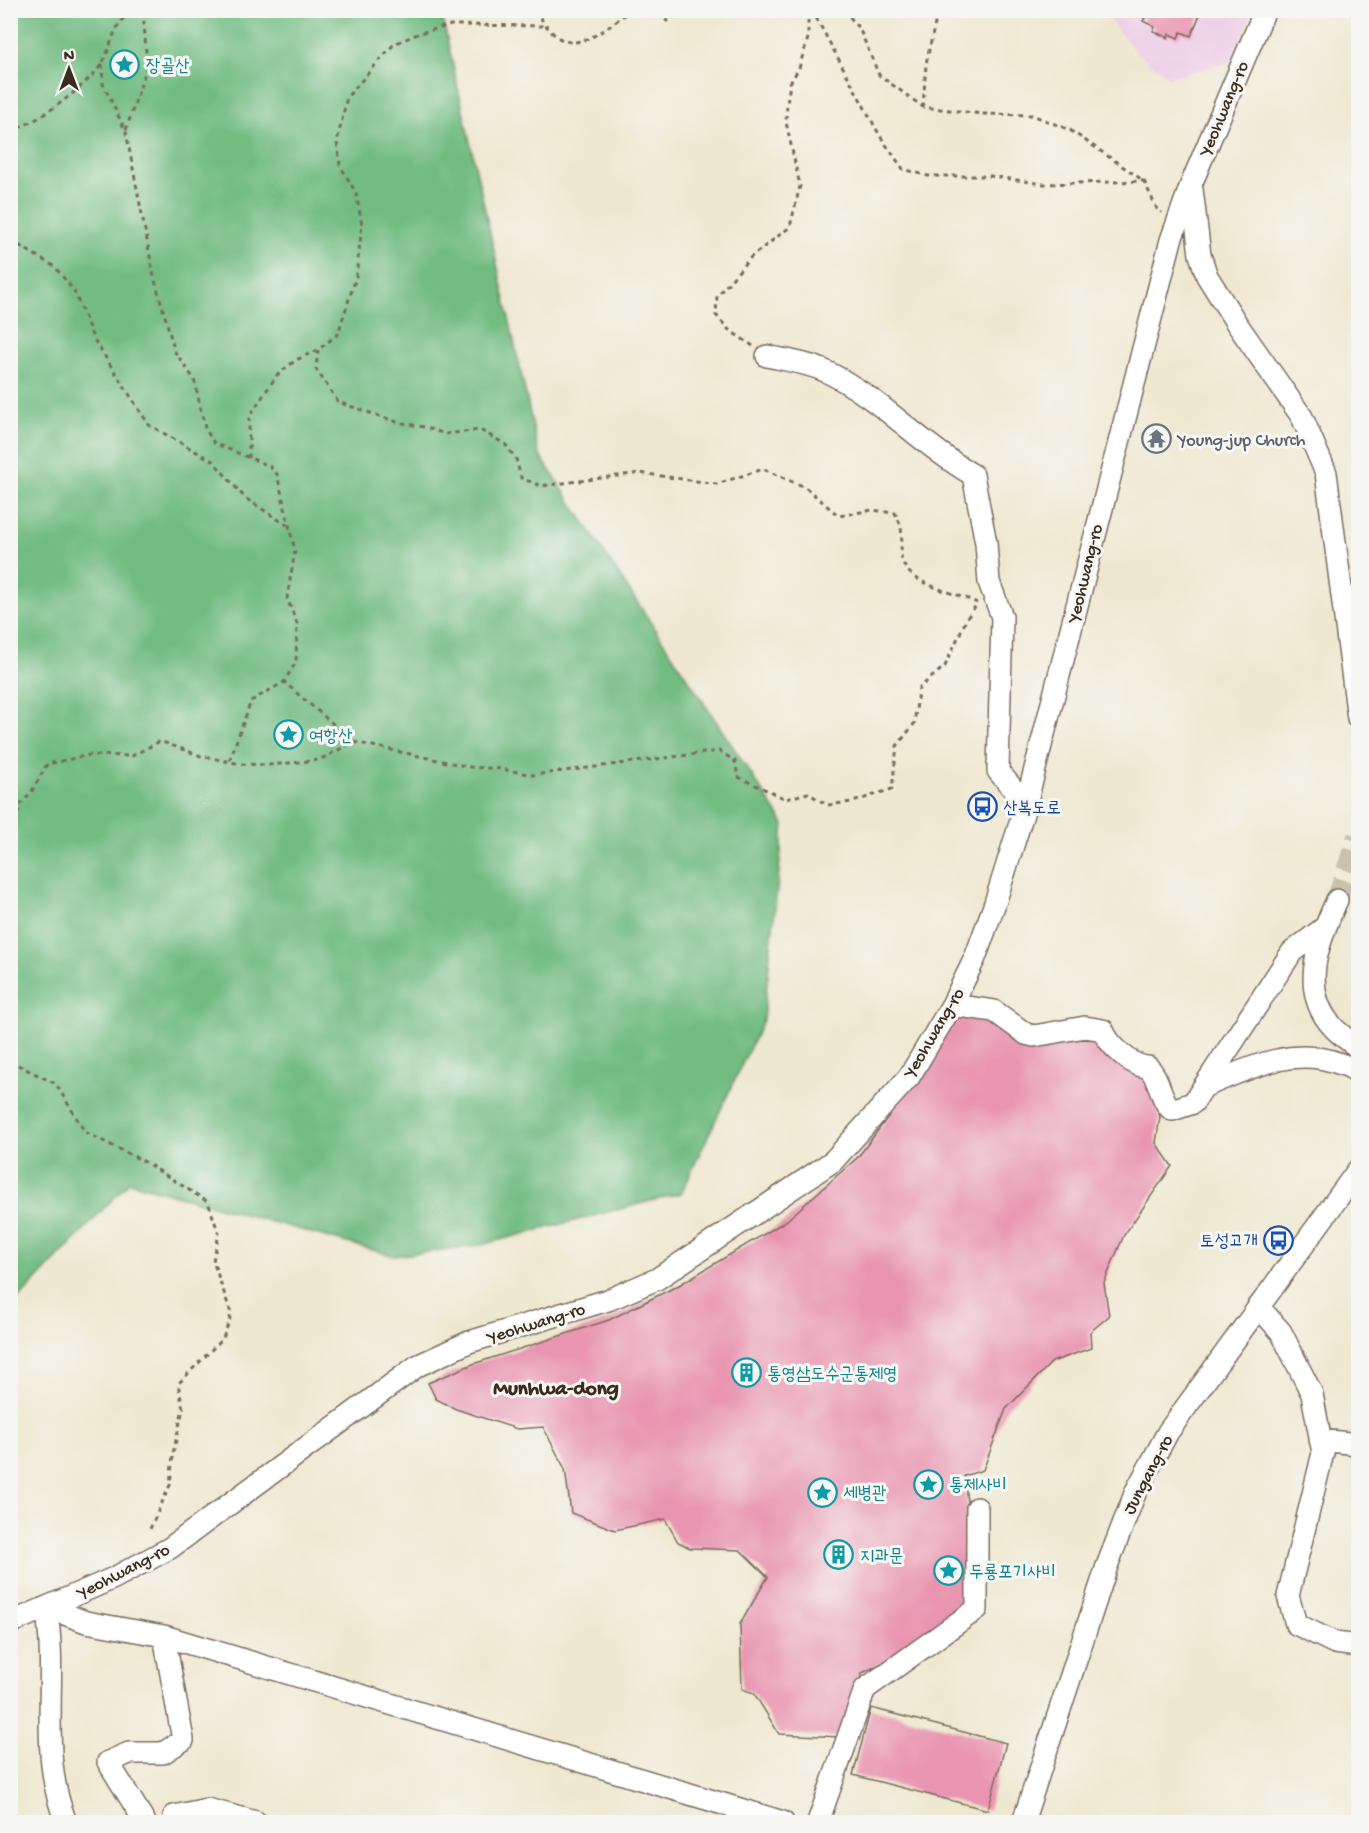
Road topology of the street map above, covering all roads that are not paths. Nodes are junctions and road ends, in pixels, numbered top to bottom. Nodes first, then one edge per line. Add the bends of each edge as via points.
1 (1266, 10) edge
2 (1192, 182) junction
3 (766, 356) road end
4 (1359, 718) edge
5 (1026, 804) junction
6 (1337, 900) tunnel mouth
7 (1325, 927) junction
8 (952, 1005) junction
9 (1359, 1048) edge
10 (1359, 1074) edge
11 (1203, 1088) junction
12 (1359, 1170) edge
13 (1258, 1305) junction
14 (1320, 1440) junction
15 (1359, 1444) edge
16 (977, 1508) dead end
17 (46, 1608) junction
18 (10, 1623) edge
19 (164, 1636) junction
20 (1359, 1646) edge
21 (174, 1816) dead end
22 (769, 1820) edge
23 (66, 1822) edge
24 (145, 1822) edge
25 (256, 1822) edge
26 (818, 1822) edge
27 (1023, 1822) edge

1 - 2 street, Yeohwang-ro
2 - 4 street via 1200,255 1208,276 1302,417 1326,473
2 - 5 street, Yeohwang-ro via 1138,358
3 - 5 street via 824,370 974,475 989,582 1002,617 998,771
5 - 8 street, Yeohwang-ro via 975,958
6 - 7 street
7 - 9 street via 1315,957 1314,980 1321,1010 1333,1028
7 - 11 street via 1292,952
8 - 11 street via 994,1011 1034,1036 1085,1027 1103,1030 1105,1037 1130,1060 1157,1075 1172,1110 1193,1103
8 - 17 street, Yeohwang-ro via 909,1077 832,1161 772,1204 657,1279 608,1300 469,1342 417,1366 170,1548
10 - 11 street via 1326,1058 1296,1055 1266,1062
12 - 13 street, Jungang-ro
13 - 14 street via 1281,1332 1312,1394
13 - 27 street, Jungang-ro via 1168,1432 1136,1491 1110,1556
14 - 15 street
14 - 20 street via 1323,1453 1288,1596 1296,1624 1335,1643
16 - 26 street via 977,1608 865,1689
17 - 18 street, Yeohwang-ro
17 - 19 street via 86,1622
17 - 23 street via 52,1641 48,1739
19 - 22 street
19 - 24 street via 183,1740 163,1753 129,1752 108,1762
21 - 25 street via 207,1809

